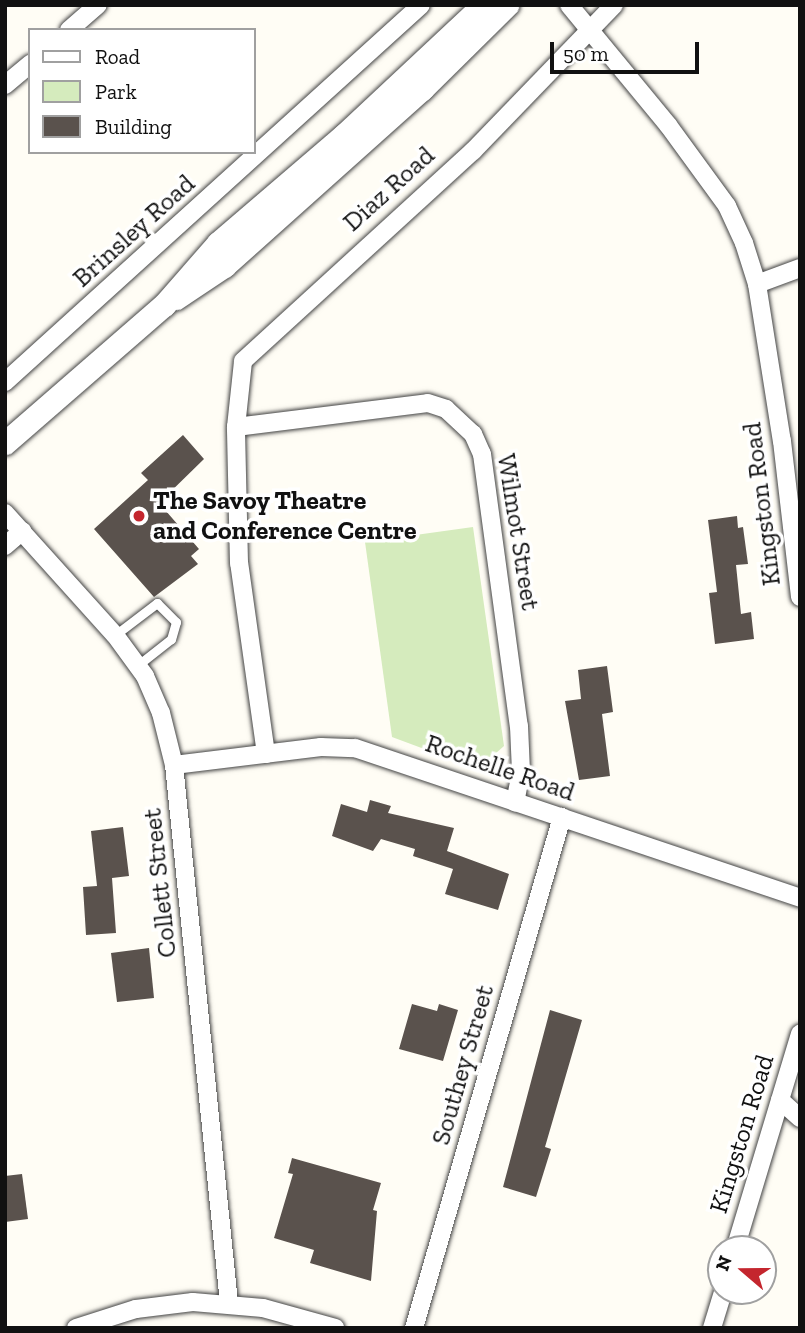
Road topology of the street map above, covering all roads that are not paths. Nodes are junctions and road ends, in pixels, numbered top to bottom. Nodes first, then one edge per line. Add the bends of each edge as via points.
1 (98, 5) edge
2 (421, 5) edge
3 (483, 5) edge
4 (507, 5) edge
5 (569, 5) edge
6 (614, 5) edge
7 (71, 28) edge
8 (592, 32) junction
9 (28, 66) edge
10 (5, 85) edge
11 (800, 268) edge
12 (757, 284) junction
13 (164, 304) junction
14 (5, 382) edge
15 (236, 427) junction
16 (5, 443) edge
17 (5, 513) edge
18 (22, 531) junction
19 (5, 545) edge
20 (800, 597) edge
21 (115, 635) junction
22 (138, 665) junction
23 (267, 754) junction
24 (174, 765) junction
25 (514, 802) junction
26 (562, 817) junction
27 (800, 898) edge
28 (800, 1034) edge
29 (780, 1100) junction
30 (800, 1118) edge
31 (739, 1235) edge
32 (229, 1303) junction
33 (719, 1305) edge
34 (76, 1328) edge
35 (335, 1328) edge
36 (414, 1328) edge
37 (712, 1328) edge

1 - 7 street
2 - 14 street, Brinsley Road
3 - 13 street, Diaz Road via 344,135 218,243
4 - 13 street, Diaz Road via 422,89 224,266
5 - 8 street, Kingston Road
6 - 8 street, Diaz Road
8 - 12 street, Kingston Road via 727,206
8 - 15 street, Diaz Road via 473,151 248,353 241,369
9 - 10 street
11 - 12 street
12 - 20 street, Kingston Road
13 - 16 street, Diaz Road
15 - 23 street via 239,562
15 - 25 street, Wilmot Street via 428,403 446,409 473,434 482,454 519,726 521,772
17 - 18 street, Collett Street
18 - 19 street
18 - 21 street, Collett Street
21 - 22 street, Collett Street
21 - 22 lane via 157,603 176,622 173,636
22 - 24 street, Collett Street via 157,703
23 - 24 street, Rochelle Road
23 - 25 street, Rochelle Road via 355,748
24 - 32 street, Collett Street
25 - 26 street, Rochelle Road
26 - 27 street, Rochelle Road
26 - 36 street, Southey Street
28 - 29 street, Kingston Road
29 - 30 street
29 - 31 street, Kingston Road
32 - 34 street via 164,1304
32 - 35 street
33 - 37 street

